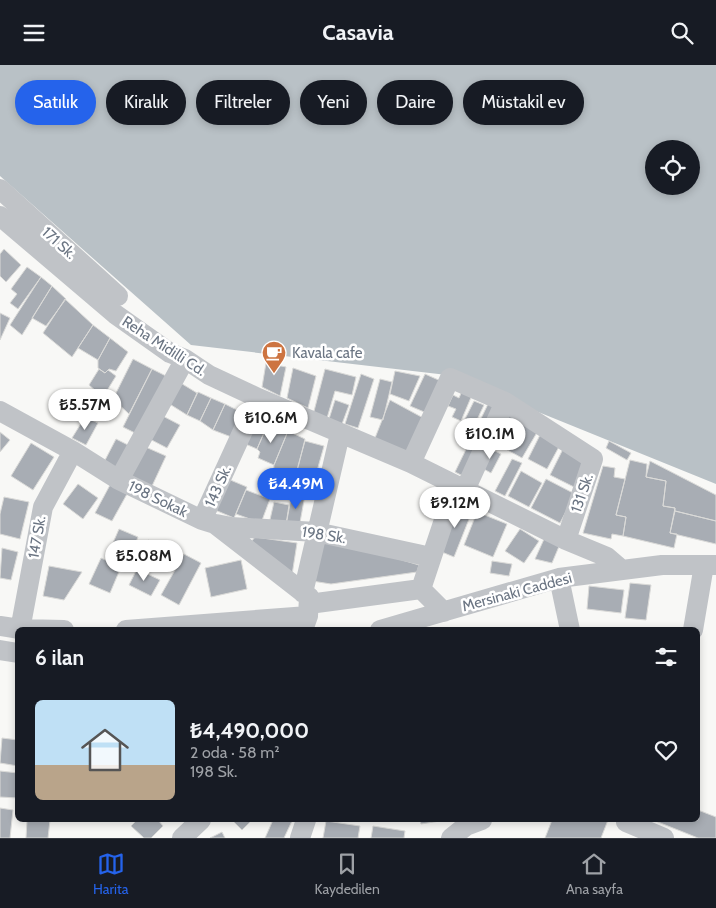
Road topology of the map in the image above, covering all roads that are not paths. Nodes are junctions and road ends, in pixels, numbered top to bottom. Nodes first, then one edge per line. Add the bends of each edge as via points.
1 (0, 189) edge
2 (0, 216) edge
3 (118, 296) dead end
4 (185, 359) junction
5 (258, 398) junction
6 (505, 402) junction
7 (0, 411) edge
8 (340, 434) junction
9 (73, 451) junction
10 (411, 463) junction
11 (119, 479) junction
12 (460, 488) junction
13 (209, 522) junction
14 (316, 532) junction
15 (566, 540) junction
16 (431, 557) junction
17 (710, 565) edge
18 (621, 569) junction
19 (559, 578) junction
20 (421, 589) junction
21 (306, 608) edge
22 (444, 612) junction
23 (0, 626) edge
24 (18, 627) edge
25 (151, 627) edge
26 (391, 627) edge
27 (569, 627) edge
28 (694, 627) edge
29 (15, 643) edge
30 (199, 822) edge
31 (305, 822) edge
32 (477, 822) edge
33 (624, 827) edge
34 (182, 838) edge
35 (300, 838) edge
36 (451, 838) edge
37 (664, 838) edge

1 - 3 street, 171 Sk.
2 - 4 street, Reha Midilli Cd. via 115,314 170,353
4 - 5 street, Reha Midilli Cd.
4 - 11 street
5 - 8 street, Reha Midilli Cd.
5 - 13 street, 143 Sk.
6 - 10 street, 131 Sk. via 450,378
6 - 12 street
6 - 15 street, 131 Sk. via 594,459
7 - 9 street, 198 Sokak
8 - 10 street, Reha Midilli Cd.
8 - 14 street
9 - 11 street, 198 Sokak
9 - 24 street, 147 Sk. via 43,507
10 - 12 street, Reha Midilli Cd.
11 - 13 street, 198 Sokak
12 - 15 street, Reha Midilli Cd.
12 - 16 street
13 - 14 street, 198 Sk. via 231,527
13 - 21 street, 198 Sokak
14 - 16 street, 198 Sk.
14 - 21 street
15 - 18 street, Reha Midilli Cd. via 607,557
16 - 20 street
17 - 18 street, Mersinaki Caddesi
17 - 28 street
18 - 19 street, Mersinaki Caddesi
19 - 22 street, Mersinaki Caddesi
19 - 27 street
20 - 21 street
20 - 22 street
21 - 25 street
22 - 26 street, Mersinaki Caddesi
23 - 29 street
30 - 34 street
31 - 35 street
32 - 36 street
33 - 37 street

